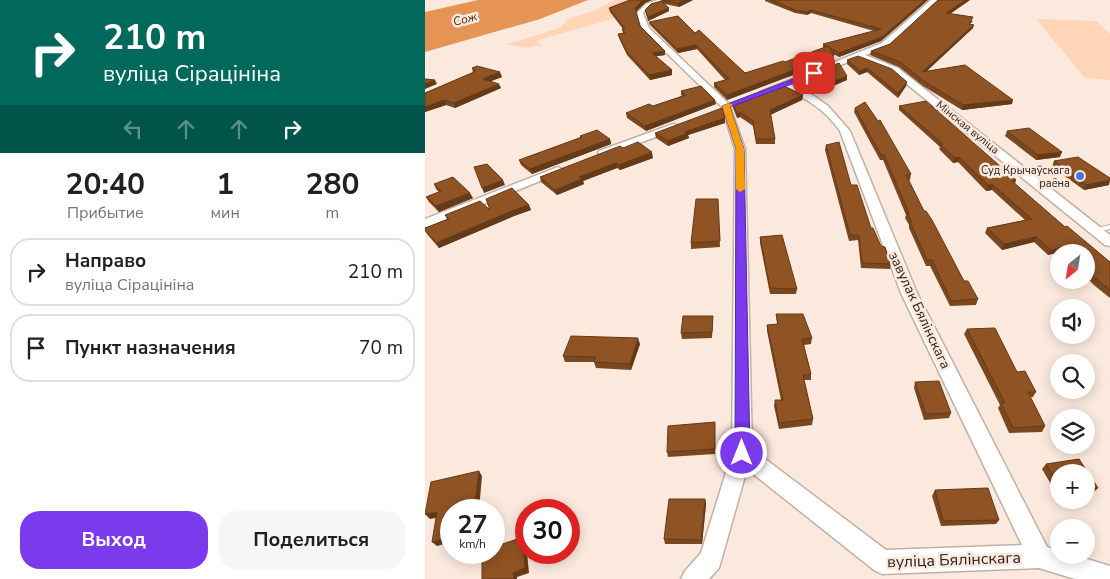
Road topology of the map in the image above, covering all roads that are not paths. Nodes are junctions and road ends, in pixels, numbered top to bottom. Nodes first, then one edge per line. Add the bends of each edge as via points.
1 (665, 0) edge
2 (935, 0) edge
3 (885, 45) junction
4 (860, 56) junction
5 (895, 70) junction
6 (784, 85) junction
7 (751, 97) edge
8 (683, 123) edge
9 (594, 156) edge
10 (567, 166) edge
11 (425, 224) edge
12 (1110, 227) edge
13 (1095, 230) junction
14 (1110, 242) edge
15 (742, 453) junction
16 (1039, 556) junction
17 (1110, 578) edge
18 (693, 579) edge

1 - 15 street via 648,5 640,13 646,29 726,106 740,149
2 - 3 street
3 - 4 street
3 - 5 street, Мінская вуліца via 883,50
4 - 5 street, Мінская вуліца
4 - 6 street
5 - 13 street, Мінская вуліца
6 - 7 street
6 - 16 street, завулак Бялінскага via 815,99 833,114 845,131 909,293
8 - 9 street
10 - 11 street
12 - 13 lane
13 - 14 street, Мінская вуліца
15 - 16 street, вуліца Бялінскага via 882,562
15 - 18 street via 711,560
16 - 17 street, вуліца Бялінскага

